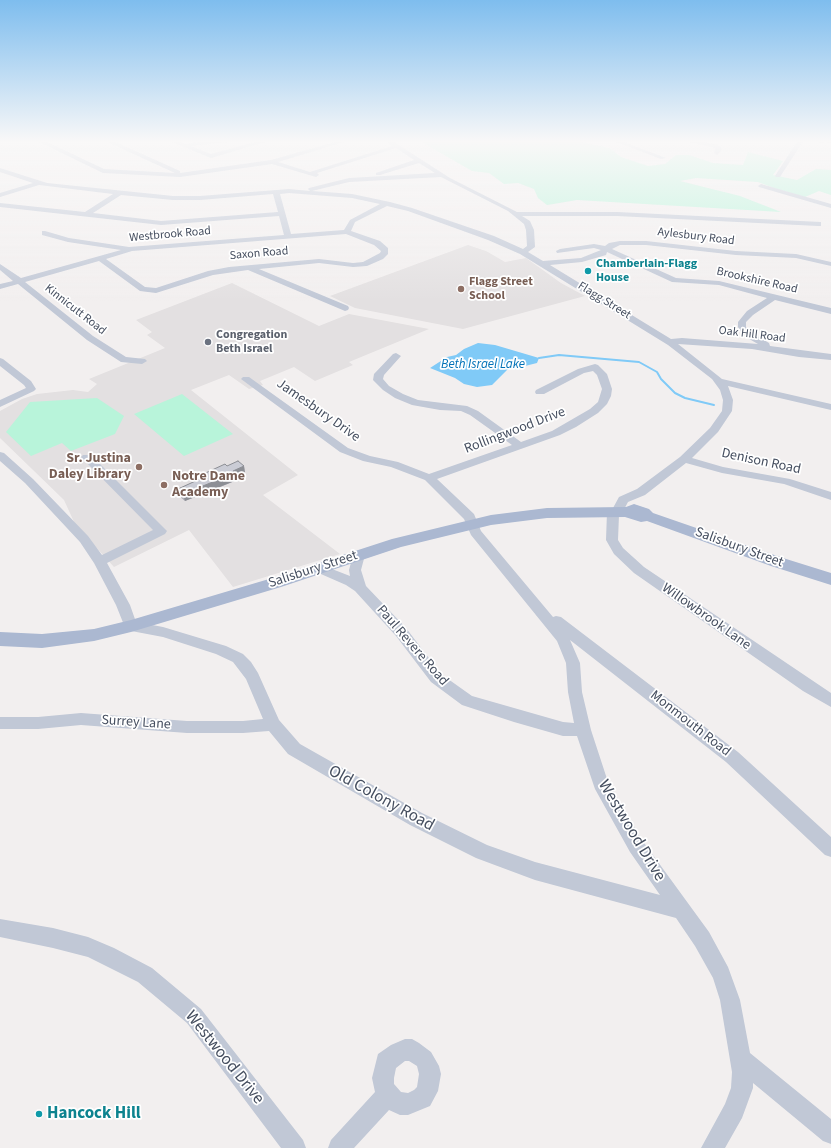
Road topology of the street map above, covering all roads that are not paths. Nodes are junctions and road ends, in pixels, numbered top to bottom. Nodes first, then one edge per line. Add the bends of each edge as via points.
1 (118, 194) edge
2 (126, 194) edge
3 (251, 194) edge
4 (276, 194) edge
5 (321, 194) edge
6 (480, 194) edge
7 (788, 194) edge
8 (388, 203) junction
9 (0, 205) edge
10 (831, 206) edge
11 (282, 214) junction
12 (516, 214) junction
13 (86, 215) junction
14 (818, 224) dead end
15 (347, 232) junction
16 (45, 233) dead end
17 (288, 237) junction
18 (131, 249) junction
19 (606, 249) junction
20 (560, 251) dead end
21 (523, 252) junction
22 (100, 258) junction
23 (542, 263) junction
24 (831, 264) edge
25 (0, 266) edge
26 (250, 267) junction
27 (678, 280) junction
28 (20, 282) junction
29 (0, 287) edge
30 (679, 290) dead end
31 (775, 296) junction
32 (345, 308) dead end
33 (831, 311) edge
34 (669, 342) junction
35 (781, 350) junction
36 (396, 356) dead end
37 (831, 357) edge
38 (0, 360) edge
39 (142, 361) dead end
40 (246, 379) dead end
41 (718, 381) junction
42 (540, 392) dead end
43 (0, 404) edge
44 (831, 407) edge
45 (520, 446) junction
46 (0, 455) edge
47 (87, 457) dead end
48 (684, 459) junction
49 (429, 478) junction
50 (831, 496) edge
51 (619, 512) junction
52 (472, 524) junction
53 (358, 556) junction
54 (100, 561) junction
55 (318, 568) junction
56 (831, 578) edge
57 (360, 588) junction
58 (540, 609) junction
59 (131, 626) junction
60 (0, 639) edge
61 (831, 701) edge
62 (0, 723) edge
63 (273, 724) junction
64 (583, 730) junction
65 (831, 850) edge
66 (680, 910) junction
67 (4, 926) edge
68 (741, 1058) junction
69 (388, 1094) dead end
70 (831, 1133) edge
71 (295, 1148) edge
72 (339, 1148) edge
73 (712, 1148) edge

1 - 13 street
2 - 3 street via 182,198
4 - 11 street
5 - 8 street, Flagg Street
6 - 12 street
7 - 10 street
8 - 15 street via 352,221
8 - 21 street, Flagg Street via 462,227
9 - 13 street
11 - 13 street via 166,223
11 - 17 street
12 - 14 street via 617,214
12 - 21 street via 530,230 531,247
15 - 17 street, Westbrook Road
15 - 26 street, Saxon Road via 380,245 384,248 384,254 360,265 319,261
16 - 18 street via 68,240
17 - 18 street, Westbrook Road
18 - 22 street, Westbrook Road
19 - 20 street, Aylesbury Road via 594,246
19 - 23 street via 603,253 582,260
19 - 24 street, Aylesbury Road via 620,242 646,243 736,253 796,256
19 - 27 street, Brookshire Road
21 - 23 street, Flagg Street
22 - 26 street, Saxon Road via 141,288 152,292 165,290 220,270
22 - 28 street, Westbrook Road
23 - 34 street, Flagg Street
25 - 28 street, Kinnicutt Road
26 - 32 street
27 - 30 street
27 - 31 street, Brookshire Road via 719,283
28 - 29 street, Westbrook Road
28 - 39 street, Kinnicutt Road via 107,350 124,360
31 - 33 street, Brookshire Road
31 - 35 street via 750,313 741,324 754,339
34 - 35 street, Oak Hill Road via 714,343
34 - 41 street, Flagg Street
35 - 37 street, Oak Hill Road
36 - 45 street via 378,376 389,390 416,403 463,408
38 - 43 street via 28,383 31,389
40 - 49 street, Jamesbury Drive via 344,450 367,459 394,464
41 - 44 street
41 - 48 street, Flagg Street via 725,389 727,411 714,430
42 - 45 street, Rollingwood Drive via 581,371 595,367 602,374 607,389 602,404 584,419 556,433
45 - 49 street, Rollingwood Drive
46 - 54 street via 29,481 84,539
47 - 54 street via 161,531
48 - 50 street, Denison Road via 722,470 786,481
48 - 51 street, Flagg Street via 641,492 639,500
49 - 52 street, Jamesbury Drive via 470,517
51 - 52 main road, Salisbury Street via 530,514
51 - 56 main road, Salisbury Street via 634,509 644,512 648,516 777,562
51 - 61 street, Willowbrook Lane via 612,540 627,560 801,683
52 - 53 main road, Salisbury Street via 404,541
52 - 58 street, Westwood Drive via 474,532
53 - 55 main road, Salisbury Street
53 - 57 street, Paul Revere Road via 355,570
54 - 59 street
55 - 57 street, Paul Revere Road
55 - 59 main road, Salisbury Street
57 - 64 street, Paul Revere Road via 400,632 436,678 467,701 563,729
58 - 64 street, Westwood Drive via 571,654
58 - 65 street, Monmouth Road via 716,745 780,800
59 - 60 main road, Salisbury Street via 94,635 42,641
59 - 63 street, Old Colony Road via 163,632 238,658 253,677
62 - 63 street, Surrey Lane via 81,719 187,727
63 - 66 street, Old Colony Road via 294,749 464,844 535,871
64 - 66 street, Westwood Drive via 593,765 607,797 636,846
66 - 68 street, Westwood Drive via 702,939 721,974 732,1008
67 - 71 street, Westwood Drive via 94,950 126,964 161,987 194,1016
68 - 70 street
68 - 73 street, Westwood Drive via 744,1072 739,1099
69 - 72 street

